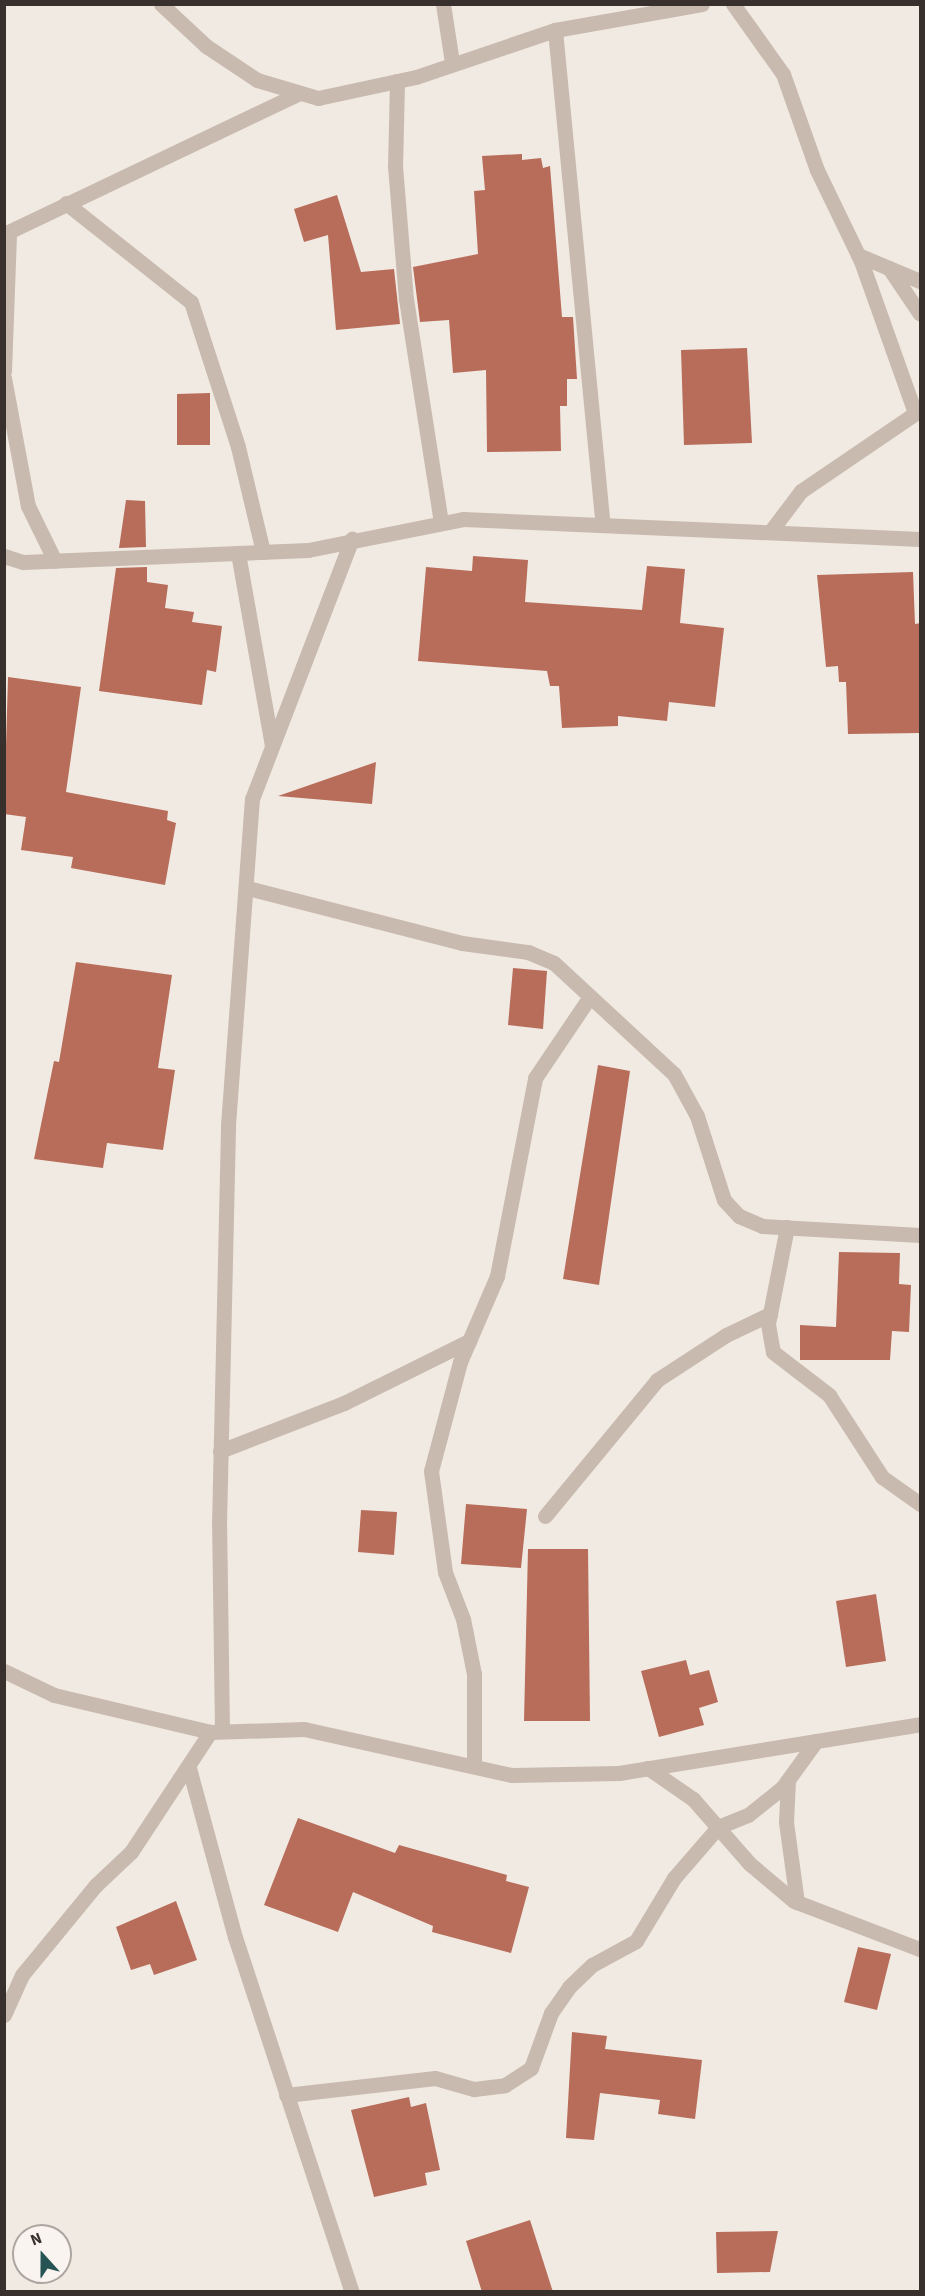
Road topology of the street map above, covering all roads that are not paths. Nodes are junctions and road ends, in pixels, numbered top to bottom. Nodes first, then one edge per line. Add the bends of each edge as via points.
1 (161, 4) edge
2 (443, 4) edge
3 (702, 4) edge
4 (734, 4) edge
5 (555, 30) junction
6 (452, 62) junction
7 (397, 81) junction
8 (299, 93) junction
9 (66, 202) junction
10 (7, 233) edge
11 (858, 255) junction
12 (889, 268) junction
13 (921, 281) edge
14 (921, 314) edge
15 (4, 371) edge
16 (4, 378) edge
17 (918, 411) edge
18 (441, 522) junction
19 (603, 525) junction
20 (770, 532) junction
21 (352, 539) junction
22 (921, 539) edge
23 (263, 552) junction
24 (238, 553) junction
25 (4, 556) edge
26 (55, 561) junction
27 (273, 747) junction
28 (248, 888) junction
29 (589, 998) junction
30 (787, 1227) junction
31 (921, 1235) edge
32 (770, 1314) junction
33 (469, 1341) junction
34 (220, 1451) junction
35 (921, 1504) edge
36 (545, 1516) dead end
37 (4, 1671) edge
38 (921, 1724) edge
39 (216, 1732) junction
40 (816, 1741) junction
41 (474, 1766) junction
42 (189, 1768) junction
43 (648, 1768) junction
44 (789, 1780) junction
45 (718, 1827) junction
46 (797, 1902) junction
47 (921, 1949) edge
48 (4, 2014) edge
49 (286, 2095) junction
50 (352, 2292) edge

1 - 8 street via 206,46 257,80
2 - 6 street
3 - 5 street
4 - 11 street via 783,74 817,170
5 - 6 street
5 - 19 street
6 - 7 street
7 - 8 street via 318,98
7 - 18 street via 395,166 406,299
8 - 9 street
9 - 10 street
9 - 23 street via 191,302 238,447
10 - 15 street
11 - 12 street
11 - 17 street
12 - 13 street
12 - 14 street
16 - 26 street via 28,506
17 - 20 street via 801,491
18 - 19 street
18 - 21 street
19 - 20 street
20 - 22 street
21 - 23 street via 308,550
21 - 27 street
23 - 24 street
24 - 26 street
24 - 27 street
25 - 26 street via 23,562
27 - 28 street via 252,799
28 - 29 street via 462,944 528,952 554,963
28 - 34 street via 228,1125
29 - 30 street via 674,1074 698,1116 724,1200 739,1216 762,1226
29 - 33 street via 535,1078 497,1276
30 - 31 street
30 - 32 street
32 - 35 street via 772,1352 829,1395 882,1477
32 - 36 street via 717,1340 657,1380
33 - 34 street via 344,1403
33 - 41 street via 431,1471 445,1572 463,1619 474,1674
34 - 39 street
37 - 39 street via 54,1695
38 - 40 street
39 - 41 street via 304,1730
39 - 42 street
40 - 43 street
40 - 44 street
41 - 43 street via 512,1775
42 - 48 street via 131,1852 96,1885 22,1976
42 - 49 street
43 - 45 street via 693,1799
44 - 45 street via 747,1815
44 - 46 street via 786,1822
45 - 46 street via 750,1864
45 - 49 street via 674,1878 636,1941 592,1965 569,1987 551,2013 531,2068 505,2085 474,2089 435,2078
46 - 47 street
49 - 50 street

